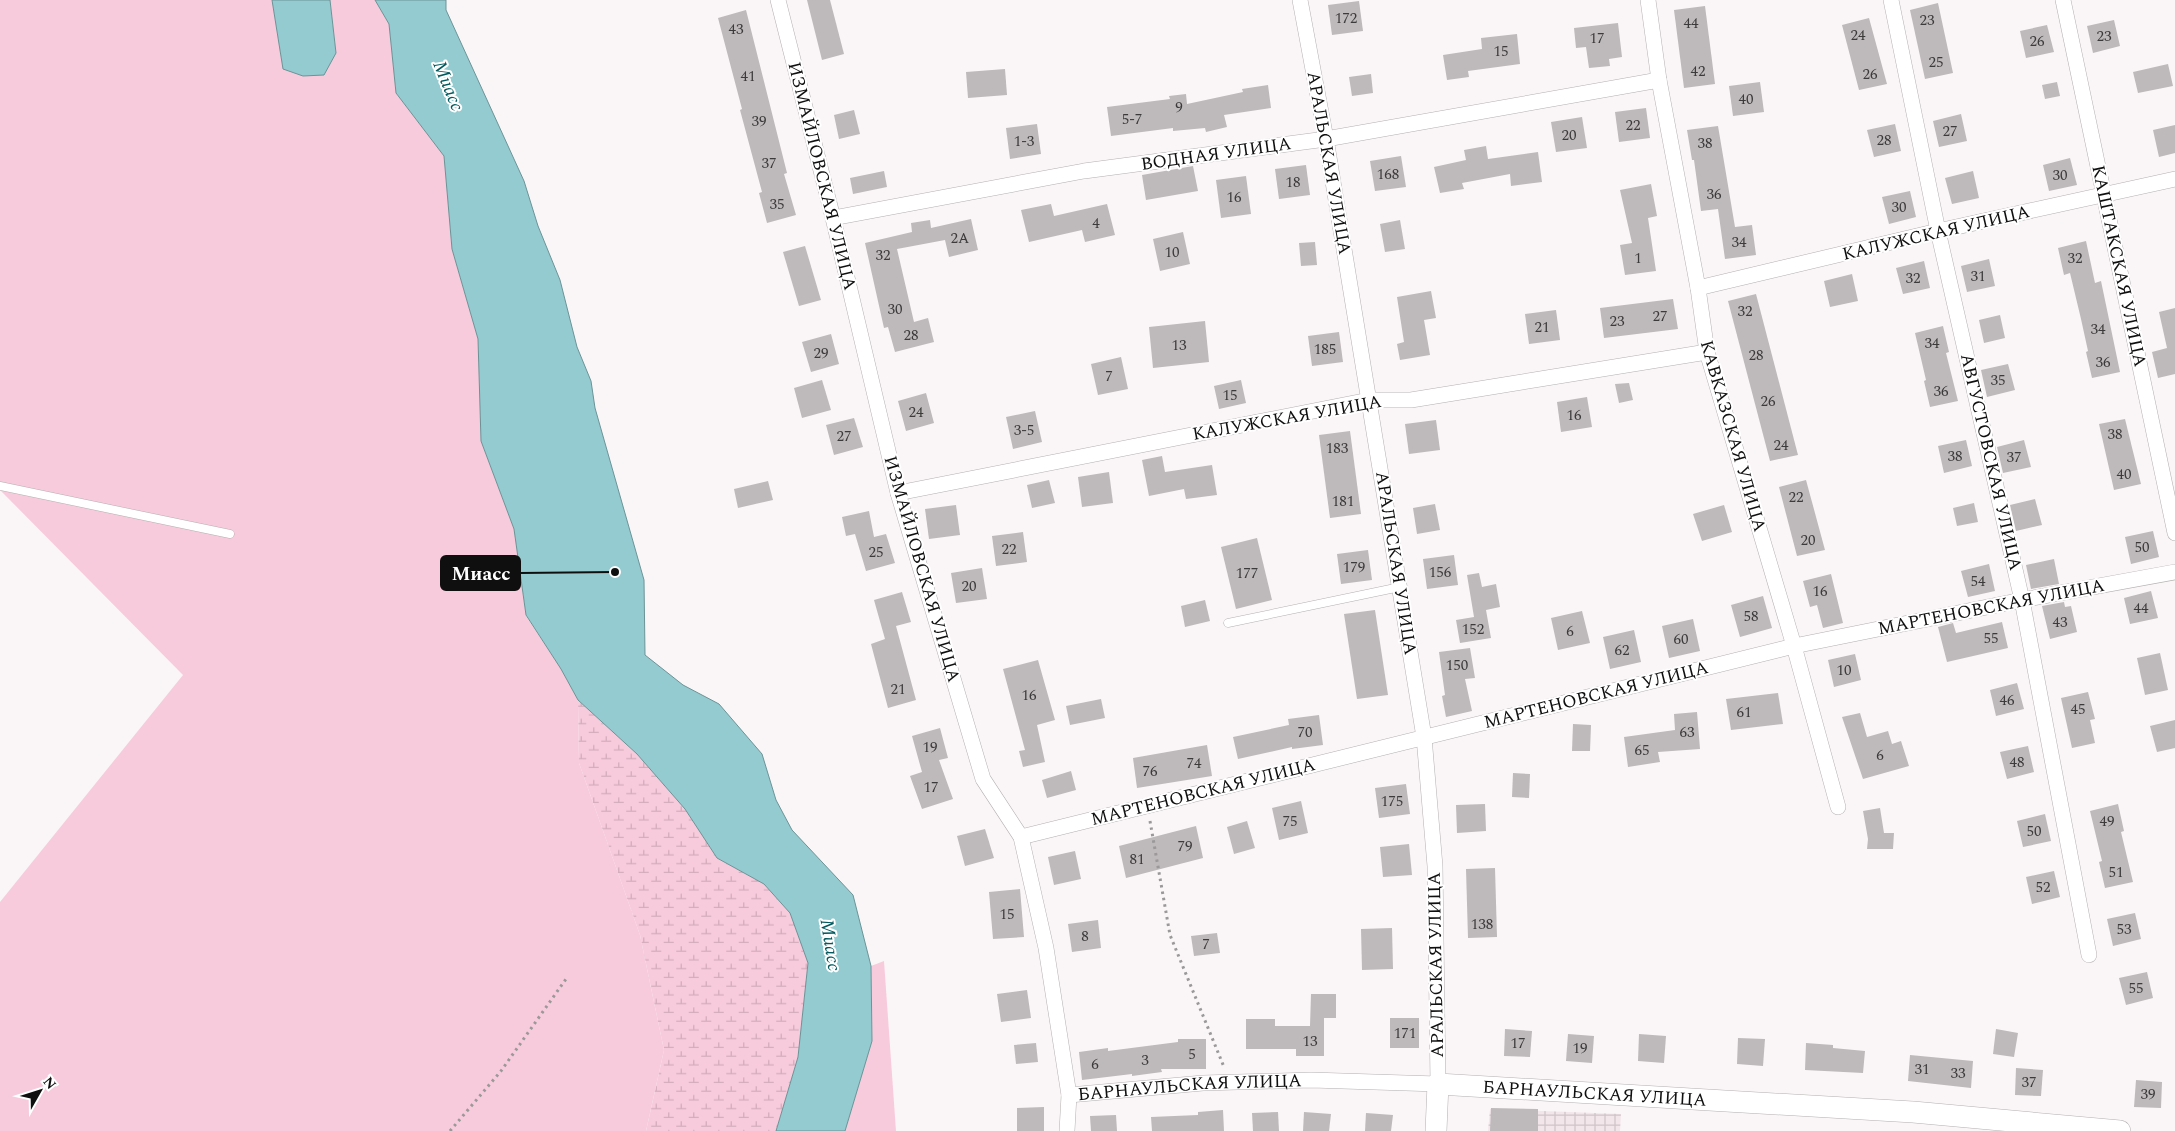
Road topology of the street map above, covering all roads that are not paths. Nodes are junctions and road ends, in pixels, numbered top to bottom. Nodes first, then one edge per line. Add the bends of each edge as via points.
1 (778, 0) edge
2 (1300, 0) edge
3 (1648, 0) edge
4 (1891, 0) edge
5 (2063, 0) edge
6 (1659, 80) junction
7 (1326, 139) junction
8 (2175, 179) edge
9 (2105, 196) junction
10 (833, 218) junction
11 (1938, 231) junction
12 (1698, 288) junction
13 (1707, 352) junction
14 (1369, 400) junction
15 (0, 486) edge
16 (898, 493) junction
17 (2175, 532) edge
18 (230, 534) dead end
19 (2175, 572) edge
20 (1400, 587) junction
21 (2022, 600) junction
22 (1228, 623) dead end
23 (1794, 646) junction
24 (1424, 737) junction
25 (1838, 807) dead end
26 (1021, 837) junction
27 (2089, 955) dead end
28 (1438, 1084) junction
29 (1069, 1095) junction
30 (1067, 1131) edge
31 (1436, 1131) edge
32 (2120, 1131) edge

1 - 10 street, ИЗМАЙЛОВСКАЯ УЛИЦА
2 - 7 street, АРАЛЬСКАЯ УЛИЦА
3 - 6 street, КАВКАЗСКАЯ УЛИЦА
4 - 11 street, АВГУСТОВСКАЯ УЛИЦА
5 - 9 street, КАШТАКСКАЯ УЛИЦА
6 - 7 street, ВОДНАЯ УЛИЦА
6 - 12 street, КАВКАЗСКАЯ УЛИЦА
7 - 10 street, ВОДНАЯ УЛИЦА via 1084,171
7 - 14 street, АРАЛЬСКАЯ УЛИЦА
8 - 9 street, КАЛУЖСКАЯ УЛИЦА
9 - 11 street, КАЛУЖСКАЯ УЛИЦА
9 - 17 street, КАШТАКСКАЯ УЛИЦА
10 - 16 street, ИЗМАЙЛОВСКАЯ УЛИЦА
11 - 12 street, КАЛУЖСКАЯ УЛИЦА
11 - 21 street, АВГУСТОВСКАЯ УЛИЦА
12 - 13 street, КАВКАЗСКАЯ УЛИЦА
13 - 14 street, КАЛУЖСКАЯ УЛИЦА via 1411,400
13 - 23 street, КАВКАЗСКАЯ УЛИЦА
14 - 16 street, КАЛУЖСКАЯ УЛИЦА
14 - 20 street, АРАЛЬСКАЯ УЛИЦА
15 - 18 lane
16 - 26 street, ИЗМАЙЛОВСКАЯ УЛИЦА via 983,779
19 - 21 street, МАРТЕНОВСКАЯ УЛИЦА
20 - 22 lane
20 - 24 street, АРАЛЬСКАЯ УЛИЦА
21 - 23 street, МАРТЕНОВСКАЯ УЛИЦА
21 - 27 street, АВГУСТОВСКАЯ УЛИЦА
23 - 24 street, МАРТЕНОВСКАЯ УЛИЦА
23 - 25 street, КАВКАЗСКАЯ УЛИЦА
24 - 26 street, МАРТЕНОВСКАЯ УЛИЦА
24 - 28 street, АРАЛЬСКАЯ УЛИЦА via 1434,866
26 - 29 street, ИЗМАЙЛОВСКАЯ УЛИЦА via 1046,948
28 - 29 street, БАРНАУЛЬСКАЯ УЛИЦА via 1311,1080 1230,1082
28 - 31 street, АРАЛЬСКАЯ УЛИЦА
28 - 32 street, БАРНАУЛЬСКАЯ УЛИЦА via 1913,1112
29 - 30 street, ИЗМАЙЛОВСКАЯ УЛИЦА

